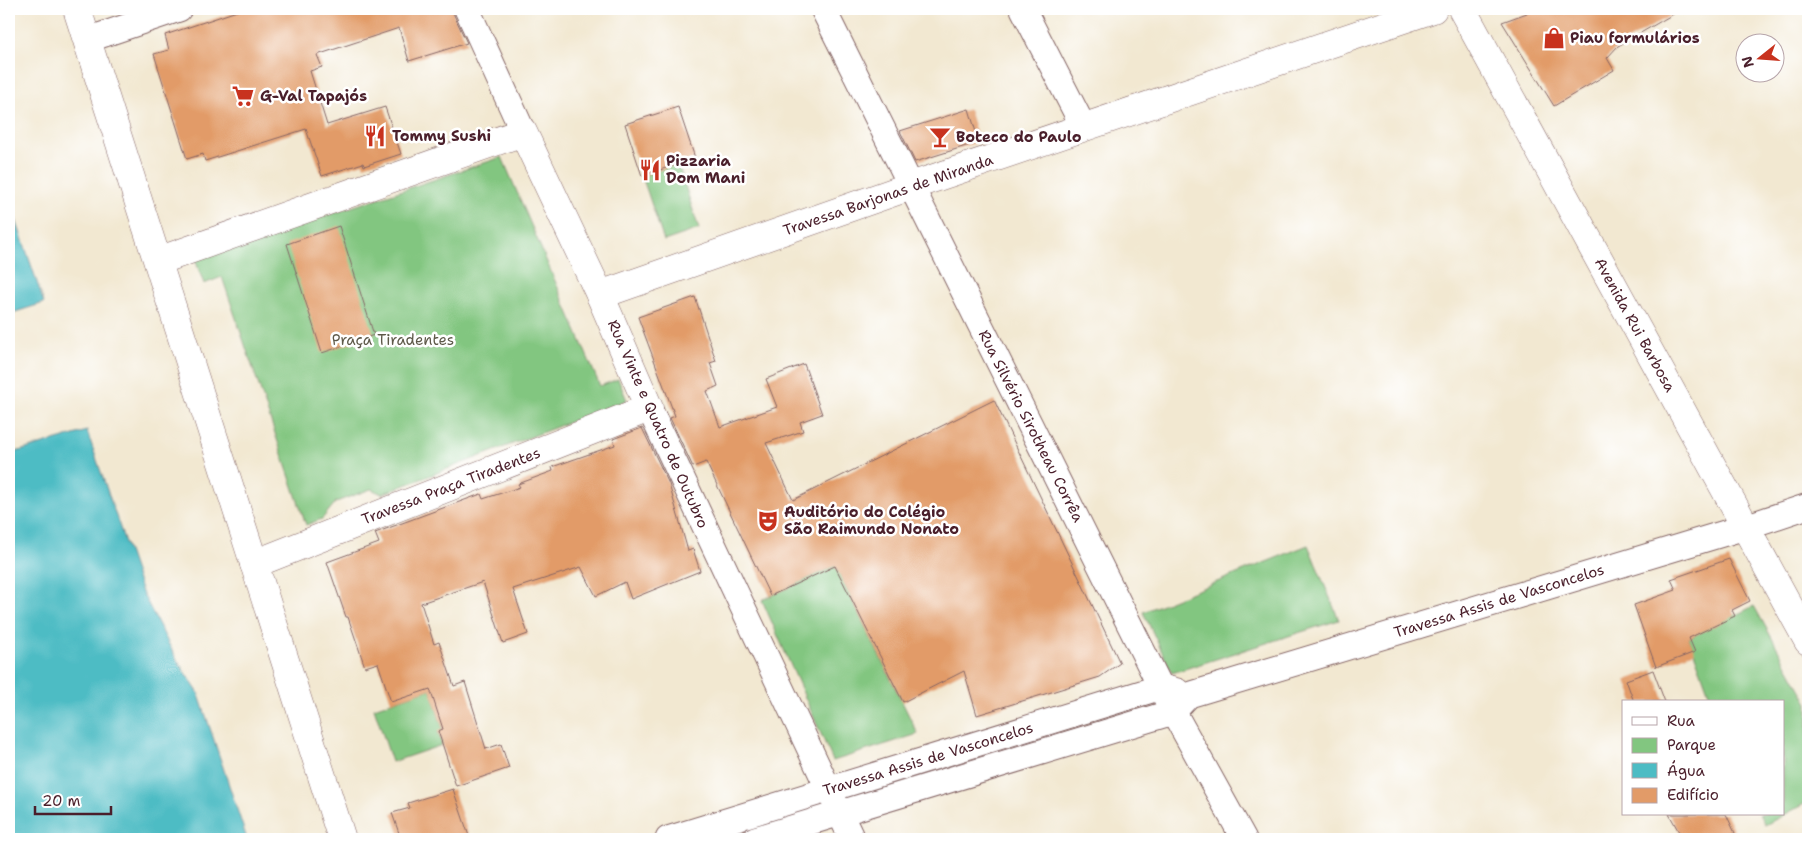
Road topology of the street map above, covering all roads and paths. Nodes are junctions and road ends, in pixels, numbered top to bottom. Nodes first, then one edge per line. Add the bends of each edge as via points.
1 (78, 9) edge
2 (179, 9) edge
3 (467, 9) edge
4 (824, 9) edge
5 (1023, 9) edge
6 (1433, 9) edge
7 (1462, 9) edge
8 (87, 40) junction
9 (1084, 128) junction
10 (523, 132) junction
11 (911, 186) junction
12 (158, 261) junction
13 (600, 295) junction
14 (649, 408) junction
15 (1808, 506) edge
16 (1745, 527) junction
17 (254, 564) junction
18 (1808, 641) edge
19 (1162, 687) junction
20 (1181, 703) junction
21 (829, 789) junction
22 (839, 813) junction
23 (342, 839) edge
24 (668, 839) edge
25 (755, 839) edge
26 (852, 839) edge
27 (1244, 839) edge

1 - 8 street
2 - 8 street
3 - 10 street, Rua Vinte e Quatro de Outubro
4 - 11 street, Rua Silvério Sirotheau Corrêa
5 - 9 street
6 - 9 street, Travessa Barjonas de Miranda
7 - 16 street, Avenida Rui Barbosa
8 - 12 street
9 - 11 street, Travessa Barjonas de Miranda
10 - 12 street
10 - 13 street, Rua Vinte e Quatro de Outubro
11 - 13 street, Travessa Barjonas de Miranda
11 - 19 street, Rua Silvério Sirotheau Corrêa
12 - 17 street
13 - 14 street, Rua Vinte e Quatro de Outubro
14 - 17 street, Travessa Praça Tiradentes
14 - 21 street, Rua Vinte e Quatro de Outubro
15 - 16 street, Travessa Assis de Vasconcelos
16 - 18 street, Avenida Rui Barbosa
16 - 20 street, Travessa Assis de Vasconcelos
17 - 23 street
19 - 20 street
19 - 21 street, Travessa Assis de Vasconcelos
20 - 22 street, Travessa Assis de Vasconcelos via 952,780
20 - 27 street
21 - 22 street, Rua Vinte e Quatro de Outubro
21 - 24 street, Travessa Assis de Vasconcelos
22 - 25 street, Travessa Assis de Vasconcelos
22 - 26 street, Rua Vinte e Quatro de Outubro

